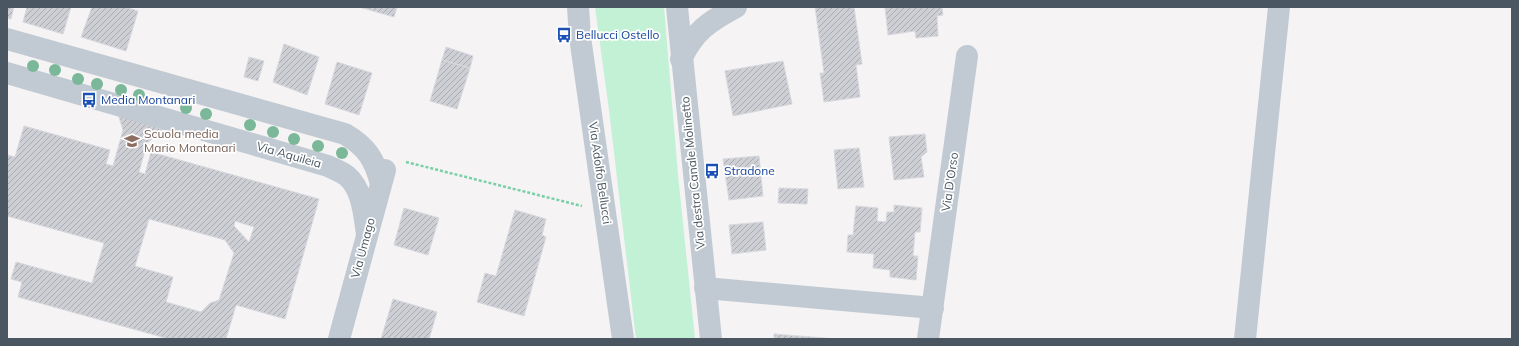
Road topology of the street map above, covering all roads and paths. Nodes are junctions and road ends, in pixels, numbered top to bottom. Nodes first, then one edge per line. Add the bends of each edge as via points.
1 (578, 7) edge
2 (677, 7) edge
3 (736, 7) edge
4 (1279, 7) edge
5 (7, 39) edge
6 (967, 56) dead end
7 (681, 59) junction
8 (7, 73) edge
9 (389, 158) joint
10 (381, 184) junction
11 (586, 208) dead end
12 (367, 234) junction
13 (706, 288) junction
14 (933, 308) junction
15 (339, 339) edge
16 (623, 339) edge
17 (711, 339) edge
18 (928, 339) edge
19 (1245, 339) edge

1 - 16 street, Via Adolfo Bellucci via 580,37
2 - 7 street, Via destra Canale Molinetto
3 - 7 street via 703,27 689,43
4 - 19 street
5 - 10 street via 345,134 359,142 369,153
6 - 14 street, Via D'Orso
7 - 13 street, Via destra Canale Molinetto
8 - 12 street, Via Aquileia via 328,166 347,176 356,187
9 - 10 street, Via Umago
9 - 11 path
10 - 12 street, Via Umago
12 - 15 street, Via Umago
13 - 14 street
13 - 17 street, Via destra Canale Molinetto
14 - 18 street, Via D'Orso

